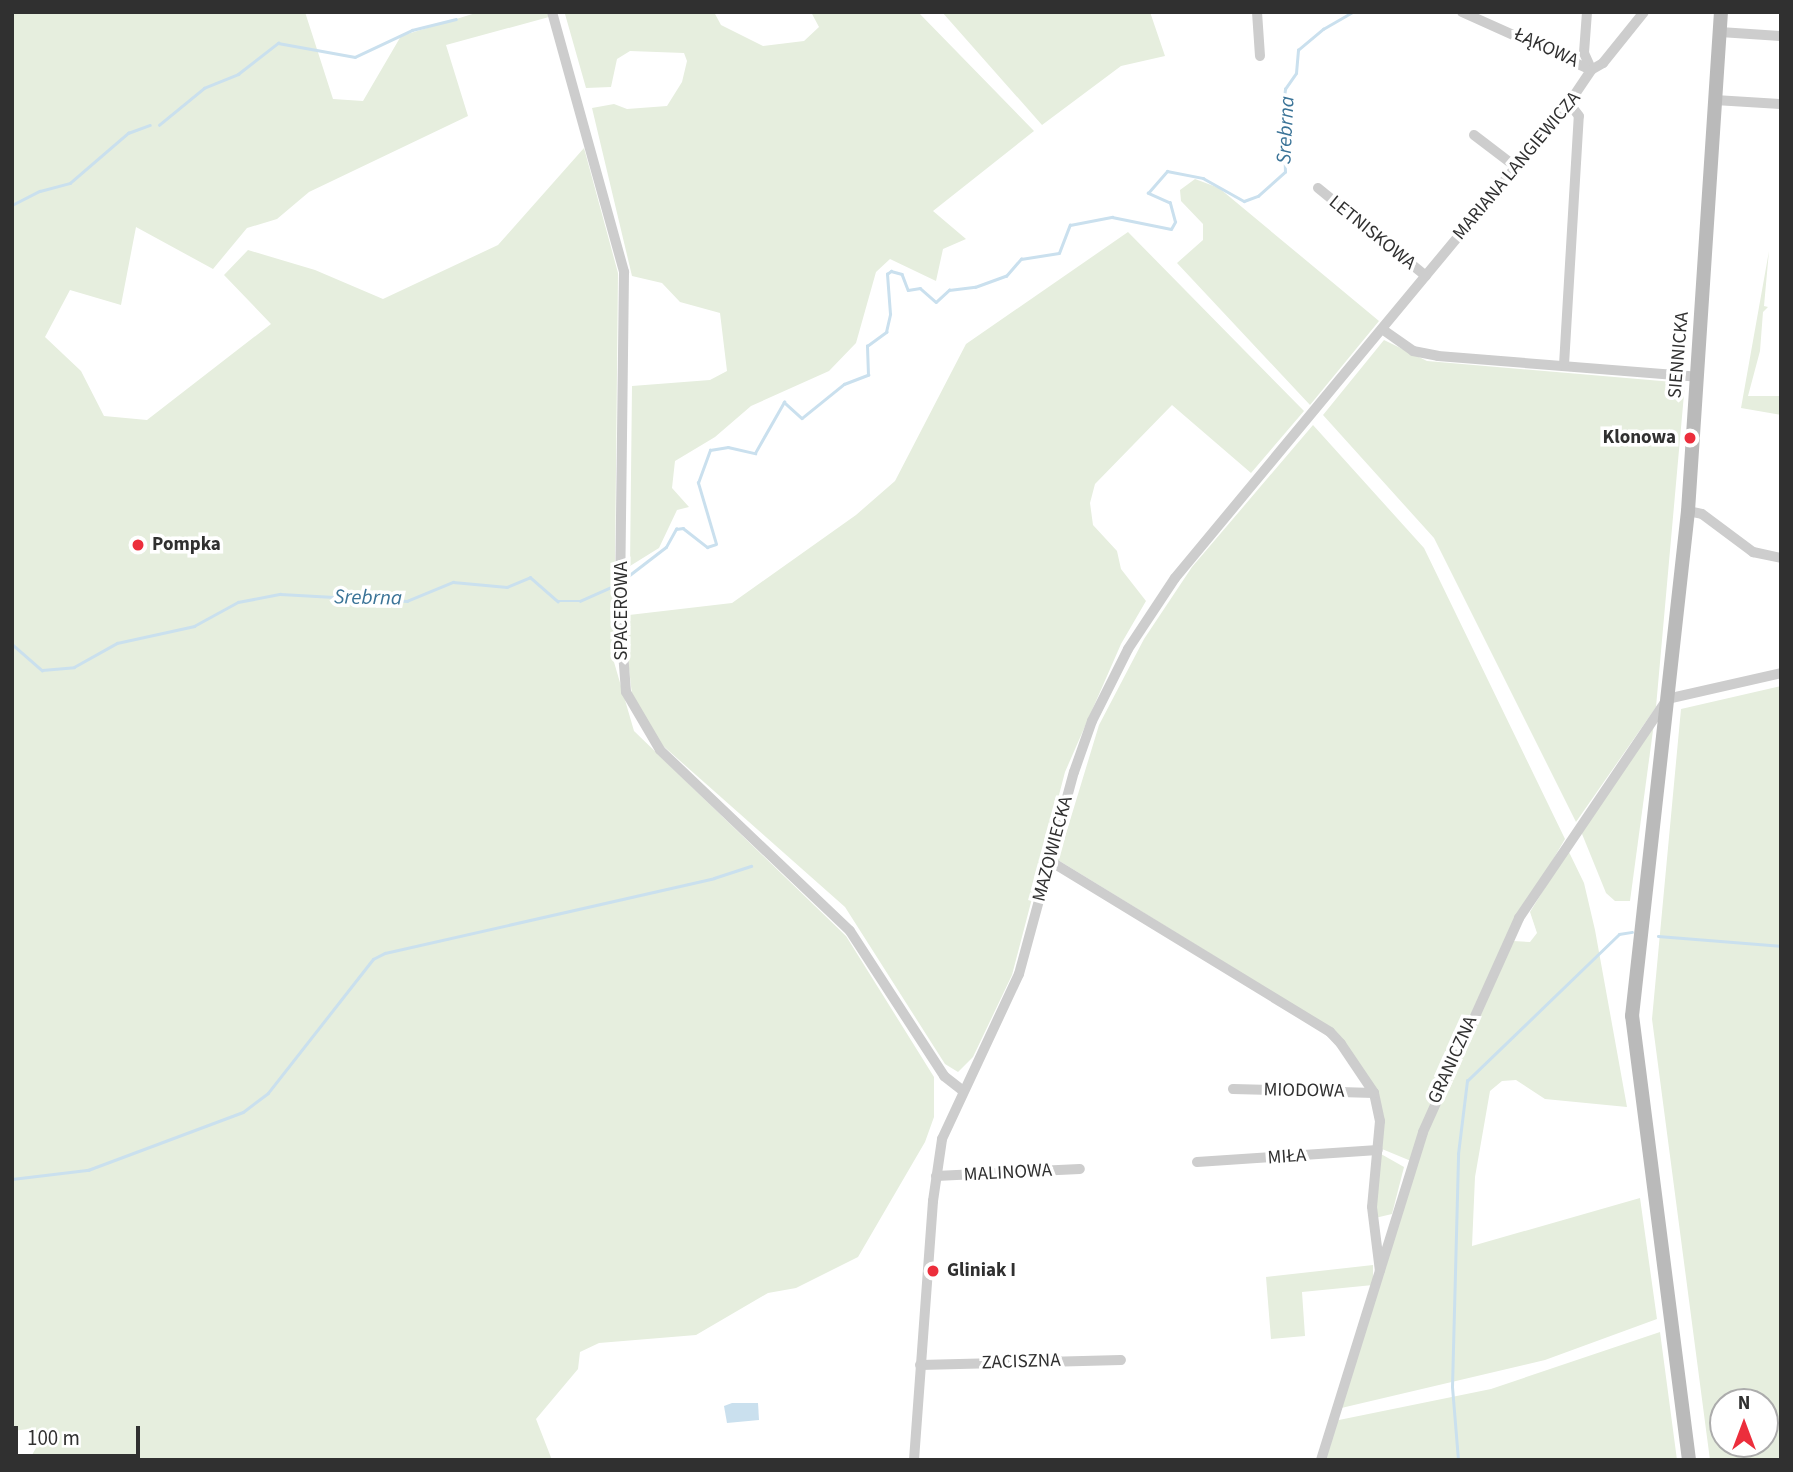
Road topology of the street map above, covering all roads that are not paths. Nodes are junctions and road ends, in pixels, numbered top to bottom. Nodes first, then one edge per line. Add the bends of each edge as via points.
1 (552, 12) edge
2 (1257, 12) edge
3 (1462, 12) edge
4 (1587, 12) edge
5 (1644, 12) edge
6 (1721, 12) edge
7 (1720, 32) junction
8 (1781, 36) edge
9 (1260, 57) dead end
10 (1591, 70) junction
11 (1715, 100) junction
12 (1569, 103) junction
13 (1781, 104) edge
14 (1474, 135) dead end
15 (1517, 167) junction
16 (1318, 188) dead end
17 (1426, 276) junction
18 (1386, 325) junction
19 (1563, 365) junction
20 (1697, 376) junction
21 (1688, 512) junction
22 (1781, 558) edge
23 (1781, 673) edge
24 (1667, 699) junction
25 (1050, 861) junction
26 (1233, 1089) dead end
27 (963, 1091) junction
28 (1374, 1093) junction
29 (1378, 1150) junction
30 (1197, 1162) dead end
31 (1080, 1169) dead end
32 (936, 1176) junction
33 (1380, 1272) junction
34 (1121, 1360) dead end
35 (920, 1365) junction
36 (914, 1460) edge
37 (1321, 1460) edge
38 (1689, 1460) edge

1 - 27 street, SPACEROWA via 612,215 624,272 622,682 644,730 850,931 944,1076
2 - 9 street
3 - 10 street, ŁĄKOWA
4 - 10 street via 1584,53
5 - 10 street, MARIANA LANGIEWICZA
6 - 7 main road, SIENNICKA
7 - 8 street
7 - 11 main road, SIENNICKA
10 - 12 street, MARIANA LANGIEWICZA
11 - 13 street
11 - 20 main road, SIENNICKA
12 - 15 street, MARIANA LANGIEWICZA
12 - 19 street via 1579,120
14 - 15 street
15 - 17 street, MARIANA LANGIEWICZA
16 - 17 street, LETNISKOWA
17 - 18 street, MARIANA LANGIEWICZA
18 - 19 street via 1413,351
18 - 25 street, MAZOWIECKA via 1181,570 1128,649 1083,746
19 - 20 street
20 - 21 main road, SIENNICKA
21 - 22 street via 1702,514 1753,552
21 - 24 main road, SIENNICKA
23 - 24 street
24 - 33 street, GRANICZNA via 1518,918 1441,1083
24 - 38 main road, SIENNICKA via 1632,1031
25 - 27 street, MAZOWIECKA via 1019,974
25 - 28 street via 1330,1032
26 - 28 street, MIODOWA
27 - 32 street, MAZOWIECKA via 943,1139
28 - 29 street
29 - 30 street, MIŁA
29 - 33 street via 1372,1207
31 - 32 street, MALINOWA
32 - 35 street, MAZOWIECKA
33 - 37 street, GRANICZNA
34 - 35 street, ZACISZNA
35 - 36 street, MAZOWIECKA

